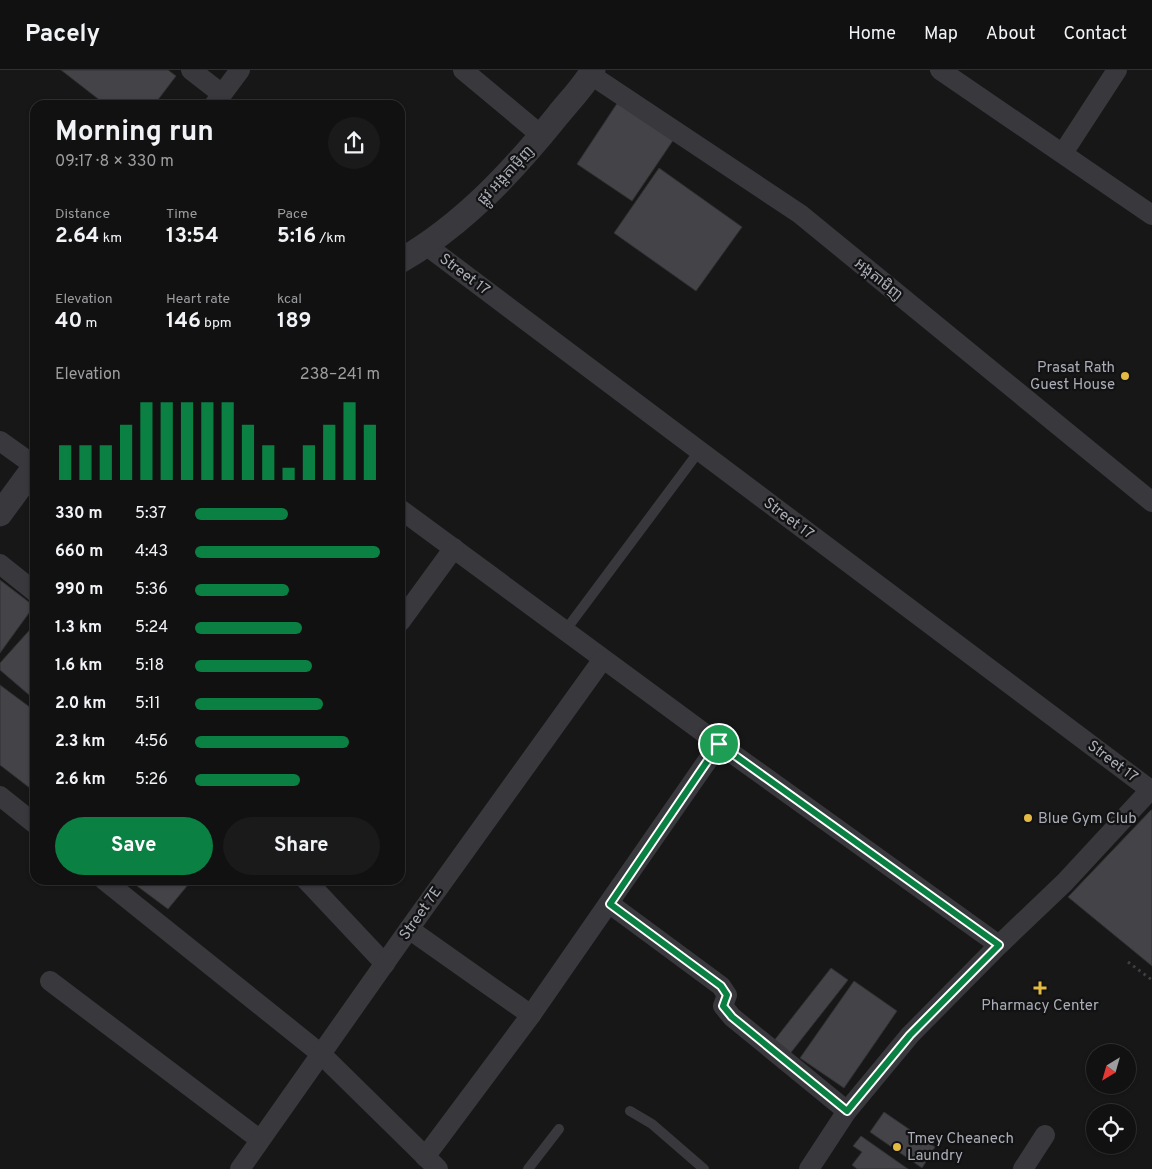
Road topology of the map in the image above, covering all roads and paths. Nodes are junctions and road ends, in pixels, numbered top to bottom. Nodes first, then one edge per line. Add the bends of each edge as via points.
1 (191, 70) edge
2 (240, 70) edge
3 (463, 70) edge
4 (940, 70) edge
5 (1117, 70) edge
6 (592, 72) edge
7 (218, 99) edge
8 (542, 136) junction
9 (1063, 153) junction
10 (1152, 215) edge
11 (427, 246) junction
12 (405, 258) edge
13 (0, 441) edge
14 (700, 450) junction
15 (30, 462) edge
16 (30, 473) edge
17 (1152, 502) edge
18 (405, 513) edge
19 (0, 514) edge
20 (454, 548) junction
21 (0, 564) edge
22 (30, 588) edge
23 (405, 615) edge
24 (565, 630) junction
25 (603, 659) junction
26 (719, 744) junction
27 (1152, 790) edge
28 (0, 796) edge
29 (30, 820) edge
30 (110, 885) edge
31 (311, 885) edge
32 (610, 904) junction
33 (408, 929) junction
34 (999, 945) junction
35 (1128, 962) dead end
36 (385, 964) junction
37 (1152, 980) edge
38 (50, 981) dead end
39 (530, 1016) junction
40 (320, 1054) junction
41 (630, 1111) dead end
42 (847, 1111) junction
43 (559, 1129) dead end
44 (1045, 1135) dead end
45 (259, 1139) junction
46 (432, 1163) edge
47 (240, 1169) edge
48 (528, 1169) edge
49 (704, 1169) edge
50 (809, 1169) edge
51 (1023, 1169) edge

1 - 7 street
2 - 7 street
3 - 8 street
4 - 9 street
5 - 9 street
6 - 8 street, ផ្លូវ អង្តតាម៉ិញ
6 - 17 street, អង្គតាមិញ via 800,214
8 - 11 street, ផ្លូវ អង្តតាម៉ិញ via 476,207
9 - 10 street
11 - 12 street, ផ្លូវ អង្តតាម៉ិញ
11 - 14 street, Street 17
13 - 15 street
14 - 24 lane
14 - 27 street, Street 17
16 - 19 street
18 - 20 street
20 - 23 street
20 - 24 street
21 - 22 street
24 - 25 street
25 - 26 street
25 - 33 street, Street 7E
26 - 32 street
26 - 34 street
27 - 34 street via 1065,882
28 - 29 street
30 - 40 street
31 - 36 street
32 - 39 street
32 - 42 street via 721,986 727,995 723,1006 732,1017
33 - 36 street, Street 7E
33 - 39 street
34 - 42 street via 910,1035
35 - 37 path
36 - 40 street, Street 7E
38 - 45 street
39 - 46 street
40 - 45 street, Street 7E
40 - 46 street
41 - 49 lane via 667,1136
42 - 50 street
43 - 48 lane
44 - 51 street
45 - 47 street, Street 7E

